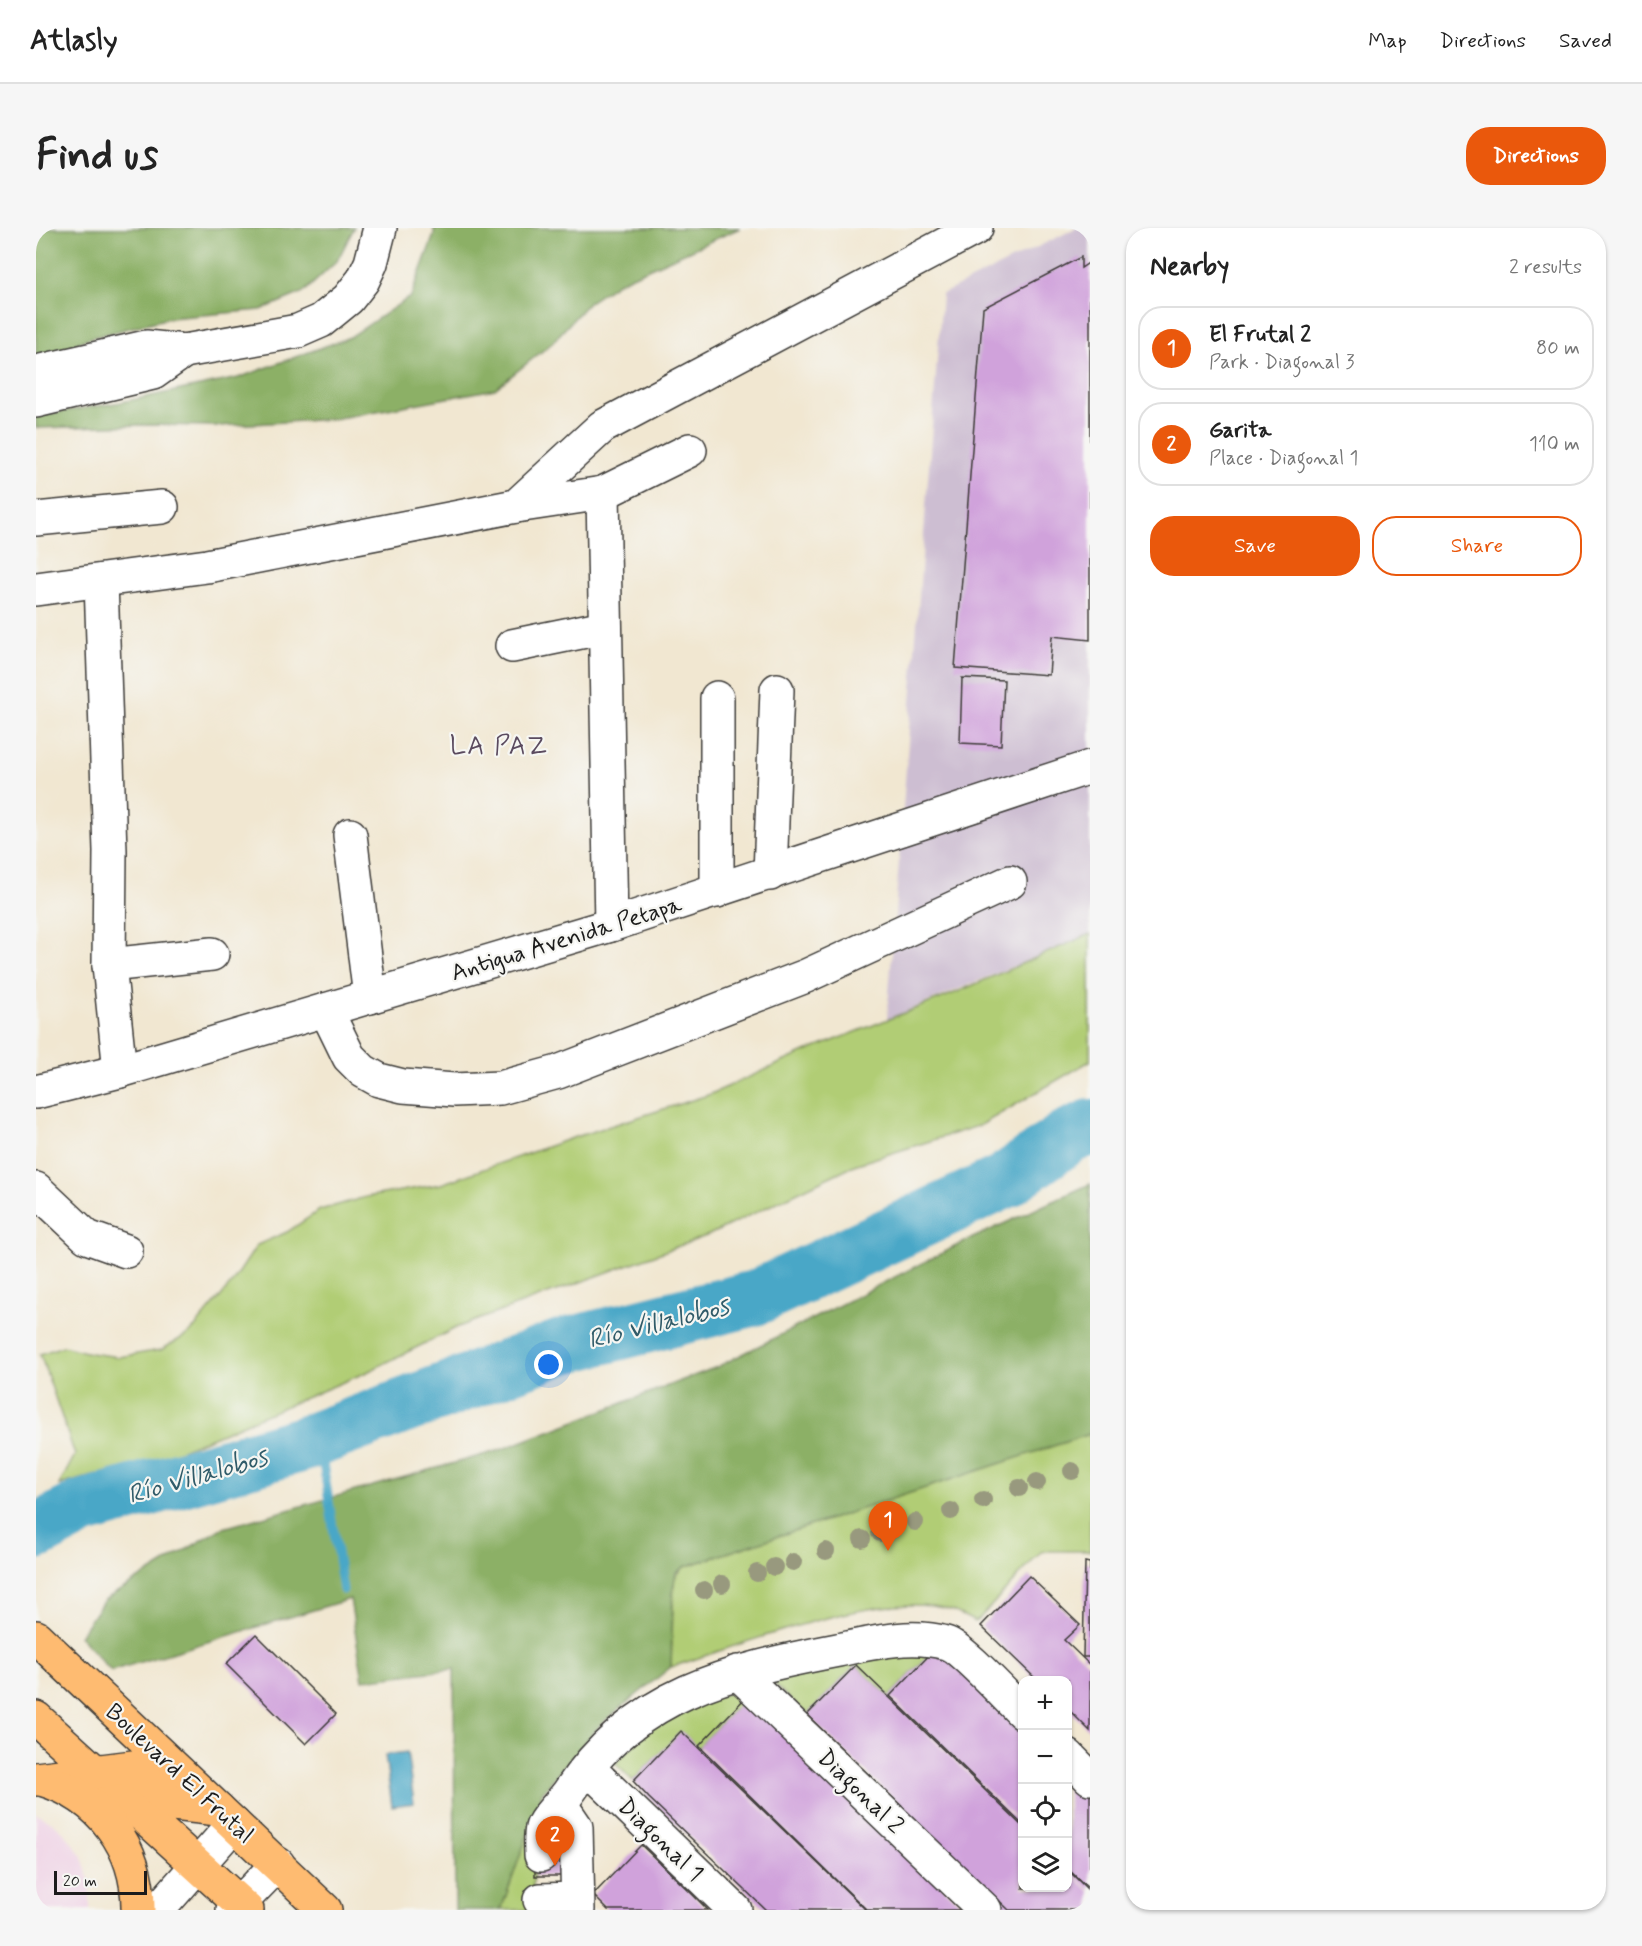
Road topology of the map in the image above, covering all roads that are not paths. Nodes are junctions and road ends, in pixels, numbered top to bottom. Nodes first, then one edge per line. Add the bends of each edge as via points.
1 (380, 228) edge
2 (976, 228) edge
3 (184, 351) junction
4 (36, 372) edge
5 (36, 401) edge
6 (690, 450) dead end
7 (603, 493) junction
8 (516, 506) junction
9 (162, 507) dead end
10 (36, 519) edge
11 (101, 581) junction
12 (36, 589) edge
13 (605, 627) junction
14 (512, 646) dead end
15 (777, 690) dead end
16 (717, 698) dead end
17 (1090, 766) edge
18 (350, 836) dead end
19 (770, 874) junction
20 (1010, 882) dead end
21 (717, 891) junction
22 (611, 925) junction
23 (212, 954) dead end
24 (109, 965) junction
25 (370, 996) junction
26 (326, 1010) junction
27 (120, 1071) junction
28 (36, 1092) edge
29 (36, 1190) edge
30 (126, 1251) dead end
31 (36, 1637) edge
32 (737, 1672) junction
33 (1018, 1708) edge
34 (36, 1718) edge
35 (121, 1718) junction
36 (1072, 1760) edge
37 (588, 1767) junction
38 (95, 1772) junction
39 (1090, 1778) edge
40 (37, 1779) edge
41 (561, 1804) junction
42 (226, 1816) junction
43 (278, 1864) junction
44 (198, 1865) junction
45 (540, 1885) edge
46 (577, 1904) edge
47 (240, 1907) edge
48 (138, 1910) edge
49 (158, 1910) edge
50 (325, 1910) edge
51 (735, 1910) edge
52 (985, 1910) edge

1 - 3 street via 363,280 339,308 321,321 298,331
2 - 8 street via 602,427
3 - 4 street via 146,347
3 - 5 street via 153,373
6 - 7 street
7 - 8 street
7 - 13 street
8 - 11 street via 207,566
9 - 10 street
11 - 12 street
11 - 24 street via 110,850
13 - 14 street
13 - 22 street
15 - 19 street
16 - 21 street
17 - 19 street, Antigua Avenida Petapa
18 - 25 street
19 - 21 street, Antigua Avenida Petapa
20 - 26 street via 806,976 558,1072 500,1088 454,1090 380,1080 349,1057
21 - 22 street, Antigua Avenida Petapa
22 - 25 street, Antigua Avenida Petapa
23 - 24 street
24 - 27 street
25 - 26 street, Antigua Avenida Petapa
26 - 27 street, Antigua Avenida Petapa
27 - 28 street, Antigua Avenida Petapa
29 - 30 street via 87,1238
31 - 35 main road, Boulevard El Frutal
32 - 33 street via 866,1644 919,1639 949,1643
32 - 37 street via 660,1705 622,1733
32 - 52 street, Diagonal 2
34 - 38 main road
35 - 38 main road via 119,1747 111,1760
35 - 42 main road, Boulevard El Frutal
36 - 39 street
37 - 41 street
37 - 51 street, Diagonal 1
38 - 40 main road
38 - 42 main road via 133,1767 173,1804
38 - 44 main road
40 - 48 main road via 76,1792 110,1823 131,1863
41 - 45 street via 542,1826
41 - 46 street via 577,1828
42 - 43 main road, Boulevard El Frutal
42 - 44 street
43 - 47 street
43 - 50 main road, Boulevard El Frutal
44 - 47 main road
44 - 49 street
45 - 46 street

